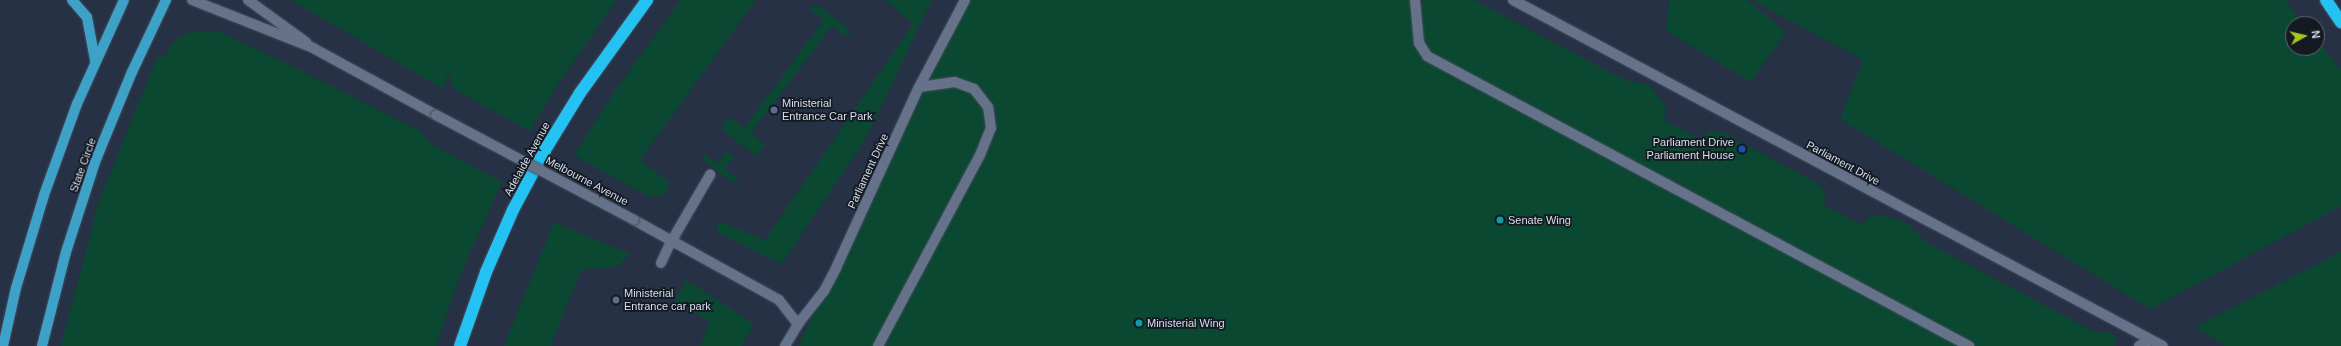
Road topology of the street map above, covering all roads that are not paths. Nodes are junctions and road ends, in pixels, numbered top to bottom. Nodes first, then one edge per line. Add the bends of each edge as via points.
1 (72, 0) edge
2 (124, 0) edge
3 (166, 0) edge
4 (192, 0) edge
5 (248, 0) edge
6 (647, 0) edge
7 (965, 0) edge
8 (1415, 0) edge
9 (1513, 0) edge
10 (2326, 0) edge
11 (2341, 22) edge
12 (314, 48) junction
13 (95, 60) junction
14 (919, 87) junction
15 (710, 176) dead end
16 (671, 242) junction
17 (661, 263) dead end
18 (798, 324) junction
19 (2151, 340) junction
20 (3, 346) edge
21 (42, 346) edge
22 (460, 346) edge
23 (785, 346) edge
24 (878, 346) edge
25 (1969, 346) edge
26 (2139, 346) edge
27 (2163, 346) edge

1 - 13 main road via 87,17
2 - 13 main road
3 - 21 main road, State Circle via 132,72 96,162 66,252
4 - 12 street, Melbourne Avenue
5 - 12 street, Melbourne Avenue via 282,22
6 - 22 highway, Adelaide Avenue via 584,86 545,150 513,210 489,265
7 - 14 street, Parliament Drive
8 - 25 street via 1419,43 1423,52 1430,58
9 - 19 street, Parliament Drive
10 - 11 highway
12 - 16 street, Melbourne Avenue, bridge
13 - 20 main road via 44,195 16,288
14 - 18 street, Parliament Drive via 833,274 824,291
14 - 24 street via 955,82 974,89 988,107 991,128 980,155
15 - 16 street
16 - 17 street
16 - 18 street, Melbourne Avenue via 780,300
18 - 23 street, Parliament Drive
19 - 26 street
19 - 27 street, Parliament Drive

